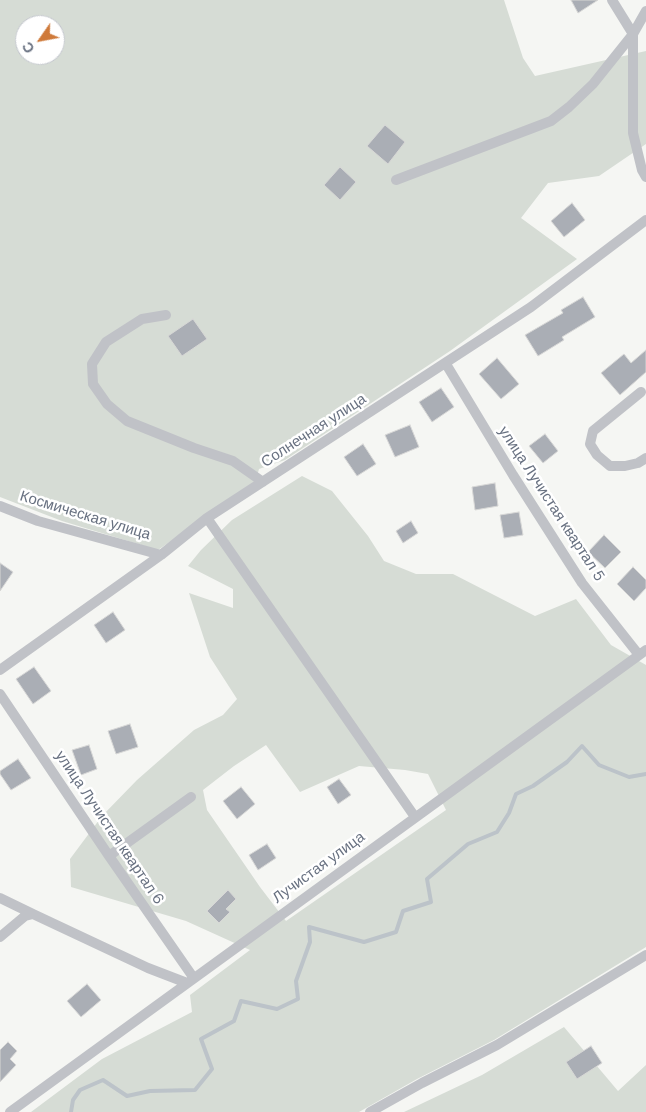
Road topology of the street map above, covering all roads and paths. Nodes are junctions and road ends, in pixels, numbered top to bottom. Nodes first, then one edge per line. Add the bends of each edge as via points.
1 (612, 0) edge
2 (646, 10) edge
3 (633, 34) junction
4 (646, 177) edge
5 (396, 180) dead end
6 (646, 220) edge
7 (166, 315) dead end
8 (446, 364) junction
9 (641, 392) dead end
10 (646, 458) edge
11 (263, 482) junction
12 (0, 506) edge
13 (207, 518) junction
14 (161, 555) junction
15 (642, 652) edge
16 (0, 670) edge
17 (0, 694) edge
18 (191, 797) dead end
19 (415, 817) junction
20 (109, 856) junction
21 (0, 898) edge
22 (33, 914) junction
23 (0, 937) edge
24 (646, 955) edge
25 (190, 980) junction
26 (10, 1112) edge
27 (370, 1112) edge

1 - 3 street
2 - 3 street
3 - 4 street via 633,133
3 - 5 street via 593,84 551,121
6 - 8 street, Солнечная улица via 531,307
7 - 11 street via 142,319 106,342 92,364 93,384 107,404 128,420 233,461
8 - 11 street, Солнечная улица
8 - 15 street, улица Лучистая квартал 5 via 582,583
9 - 10 street via 593,431 590,444 610,466 625,466
11 - 13 street, Солнечная улица
12 - 14 street, Космическая улица via 38,521
13 - 14 street, Солнечная улица
13 - 19 street
14 - 16 street, Солнечная улица
15 - 19 street, Лучистая улица
17 - 20 street, улица Лучистая квартал 6
18 - 20 street
19 - 25 street, Лучистая улица
20 - 25 street, улица Лучистая квартал 6
21 - 22 street
22 - 23 street via 25,916
22 - 25 street via 148,968
24 - 27 street via 497,1045
25 - 26 street, Лучистая улица

